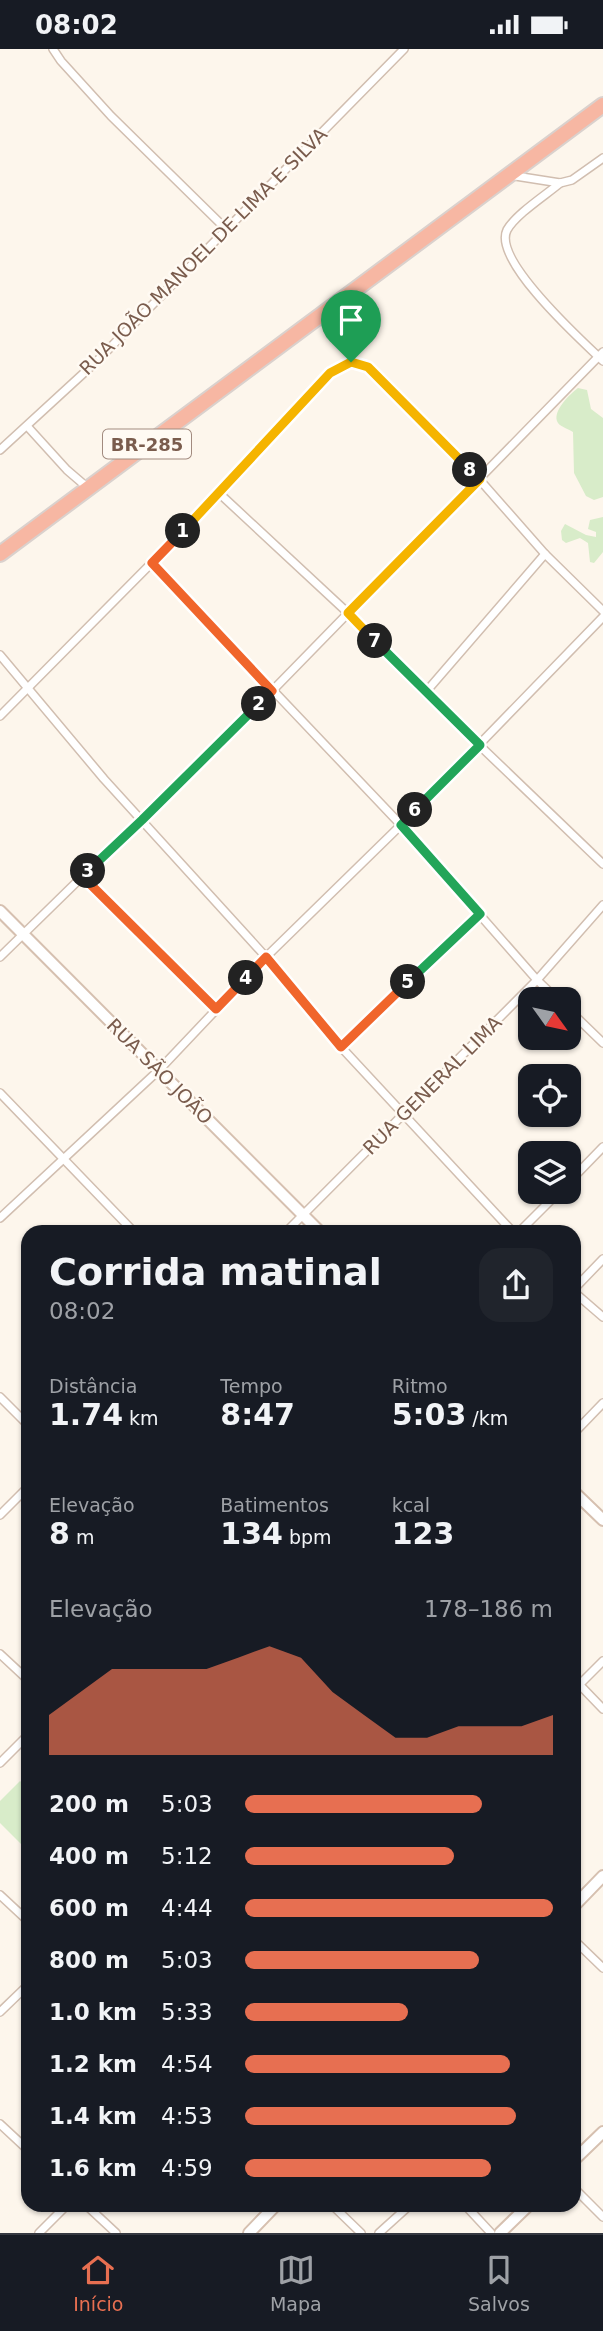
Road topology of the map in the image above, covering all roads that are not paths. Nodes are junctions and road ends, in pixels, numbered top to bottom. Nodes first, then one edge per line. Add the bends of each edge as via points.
1 (53, 49) edge
2 (404, 49) edge
3 (603, 105) edge
4 (603, 158) edge
5 (508, 175) junction
6 (560, 183) junction
7 (226, 229) junction
8 (602, 357) edge
9 (27, 426) junction
10 (0, 450) edge
11 (480, 479) junction
12 (88, 488) junction
13 (220, 494) junction
14 (0, 554) edge
15 (545, 554) junction
16 (152, 563) junction
17 (603, 611) edge
18 (348, 613) junction
19 (603, 617) edge
20 (0, 655) edge
21 (27, 689) junction
22 (272, 691) junction
23 (425, 693) junction
24 (0, 716) edge
25 (480, 745) junction
26 (142, 820) junction
27 (401, 825) junction
28 (603, 865) edge
29 (82, 876) junction
30 (603, 905) edge
31 (0, 912) edge
32 (480, 914) junction
33 (23, 935) junction
34 (0, 957) edge
35 (266, 957) junction
36 (537, 980) junction
37 (544, 987) edge
38 (216, 1009) junction
39 (581, 1022) edge
40 (603, 1043) edge
41 (341, 1047) junction
42 (159, 1070) junction
43 (0, 1094) edge
44 (402, 1115) junction
45 (603, 1147) edge
46 (62, 1157) junction
47 (581, 1170) edge
48 (547, 1204) edge
49 (303, 1215) junction
50 (0, 1218) edge
51 (127, 1225) edge
52 (293, 1225) edge
53 (313, 1225) edge
54 (506, 1225) edge
55 (526, 1225) edge
56 (603, 1259) edge
57 (581, 1283) edge
58 (581, 1297) edge
59 (603, 1317) edge
60 (0, 1397) edge
61 (603, 1403) edge
62 (21, 1418) edge
63 (581, 1426) edge
64 (21, 1494) edge
65 (581, 1499) edge
66 (0, 1515) edge
67 (603, 1520) edge
68 (0, 1654) edge
69 (603, 1661) edge
70 (21, 1674) edge
71 (581, 1681) edge
72 (581, 1689) edge
73 (603, 1709) edge
74 (21, 1742) edge
75 (0, 1763) edge
76 (603, 1876) edge
77 (0, 1895) edge
78 (581, 1899) edge
79 (21, 1914) edge
80 (581, 1947) edge
81 (603, 1968) edge
82 (21, 1992) edge
83 (0, 2012) edge
84 (0, 2124) edge
85 (603, 2132) edge
86 (21, 2144) edge
87 (581, 2153) edge
88 (581, 2195) edge
89 (60, 2212) edge
90 (94, 2212) edge
91 (269, 2212) edge
92 (339, 2212) edge
93 (402, 2212) edge
94 (472, 2212) edge
95 (522, 2212) edge
96 (603, 2217) edge
97 (39, 2233) edge
98 (116, 2233) edge
99 (249, 2233) edge
100 (361, 2233) edge
101 (379, 2233) edge
102 (491, 2233) edge
103 (500, 2233) edge

1 - 7 street via 111,116
2 - 7 street, RUA JOÃO MANOEL DE LIMA E SILVA
3 - 5 highway, BR-285
4 - 6 street
5 - 6 street
5 - 12 highway, BR-285
6 - 8 street via 512,223 506,242 510,258 533,289 565,326
7 - 9 street, RUA JOÃO MANOEL DE LIMA E SILVA
8 - 11 street
9 - 10 street, RUA JOÃO MANOEL DE LIMA E SILVA
9 - 12 street
11 - 13 street via 368,367 351,362 330,373
11 - 15 street
11 - 18 street
12 - 14 highway, BR-285
13 - 16 street
13 - 18 street
15 - 17 street
15 - 23 street
16 - 21 street
16 - 22 street
18 - 22 street
18 - 23 street
19 - 25 street
20 - 21 street
21 - 24 street
21 - 26 street
22 - 26 street
22 - 27 street
23 - 25 street
25 - 27 street
25 - 28 street
26 - 29 street
26 - 35 street
27 - 32 street
27 - 35 street
29 - 33 street
29 - 38 street
30 - 36 street, RUA GENERAL LIMA
31 - 33 main road, RUA SÃO JOÃO
32 - 36 street
32 - 41 street
33 - 34 street
33 - 42 main road, RUA SÃO JOÃO
35 - 38 street
35 - 41 street
36 - 37 street
36 - 44 street, RUA GENERAL LIMA
38 - 42 street
39 - 40 street
41 - 44 street
42 - 46 street
42 - 49 main road, RUA SÃO JOÃO
43 - 46 street
44 - 49 street, RUA GENERAL LIMA
44 - 54 street
45 - 47 street
46 - 50 street
46 - 51 street
48 - 55 street
49 - 52 street, RUA GENERAL LIMA
49 - 53 main road, RUA SÃO JOÃO
56 - 57 street
58 - 59 street
60 - 62 street
61 - 63 street
64 - 66 street
65 - 67 main road
68 - 70 street
69 - 71 street
72 - 73 street
74 - 75 street
76 - 78 main road
77 - 79 street
80 - 81 street
82 - 83 street
84 - 86 street
85 - 87 main road
88 - 96 street
89 - 97 street
90 - 98 street
91 - 99 main road
92 - 100 street
93 - 101 street
94 - 102 street
95 - 103 main road

